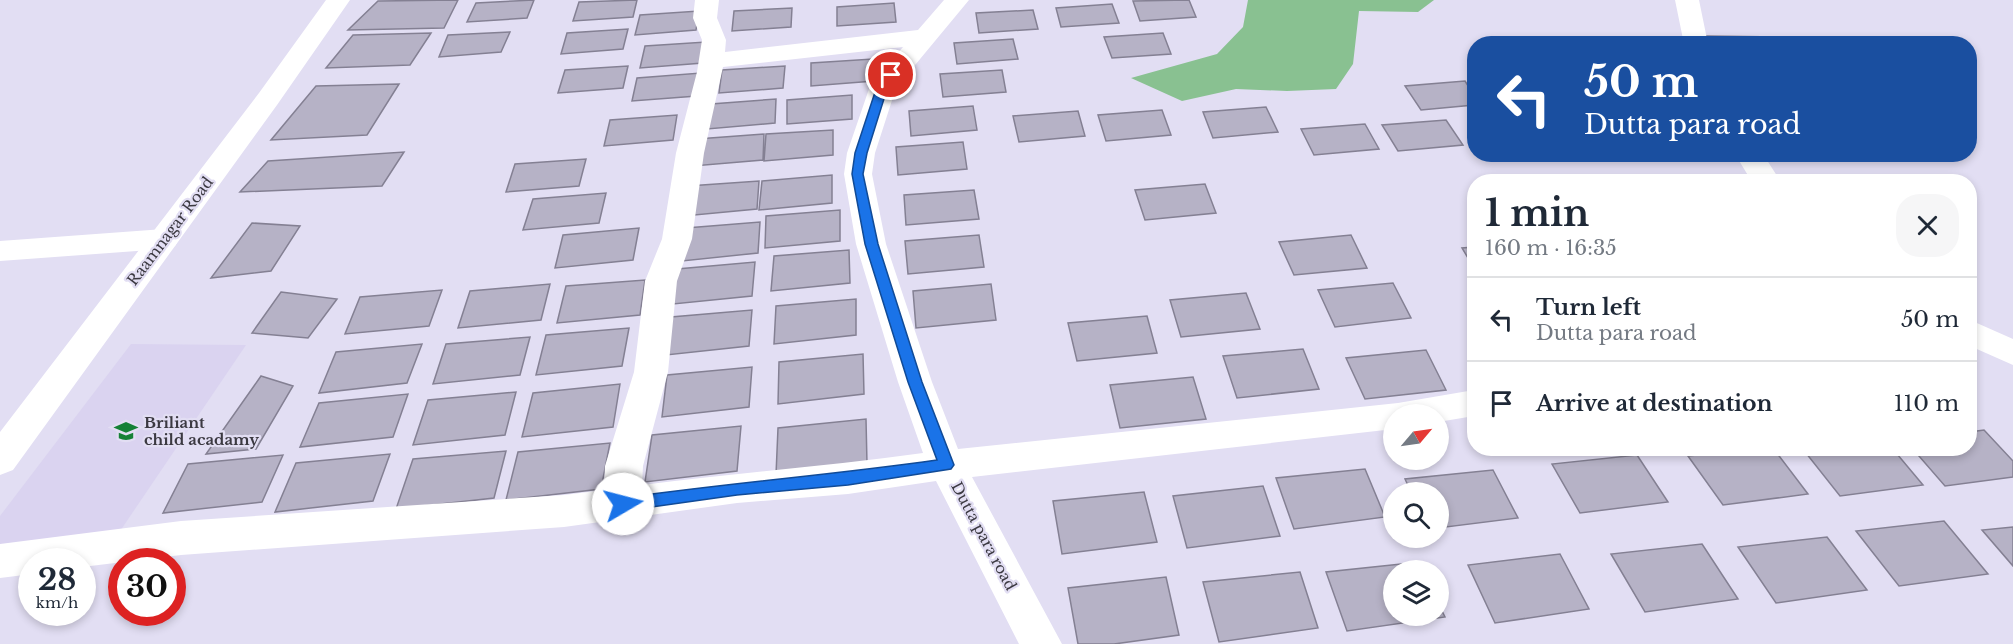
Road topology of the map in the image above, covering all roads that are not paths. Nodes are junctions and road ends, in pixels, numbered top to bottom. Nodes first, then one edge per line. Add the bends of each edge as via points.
1 (338, 0) edge
2 (707, 0) edge
3 (957, 0) edge
4 (1687, 0) edge
5 (1694, 36) edge
6 (925, 37) junction
7 (711, 61) junction
8 (164, 239) junction
9 (0, 251) edge
10 (1977, 335) edge
11 (2013, 353) edge
12 (1467, 404) edge
13 (1449, 407) edge
14 (1383, 417) edge
15 (0, 460) edge
16 (946, 465) junction
17 (623, 504) junction
18 (0, 561) edge
19 (1041, 644) edge

1 - 8 main road, Raamnagar Road
2 - 7 main road via 705,18 714,40
3 - 6 main road, Dutta para road
4 - 5 main road
6 - 7 main road
6 - 16 main road, Dutta para road via 883,86 858,174 871,244
7 - 17 main road via 690,153 677,238 661,281 651,372 624,466
8 - 9 main road
8 - 15 main road, Raamnagar Road
10 - 11 main road
12 - 13 main road
14 - 16 main road
16 - 17 main road
16 - 19 main road, Dutta para road
17 - 18 main road via 417,523 181,538

